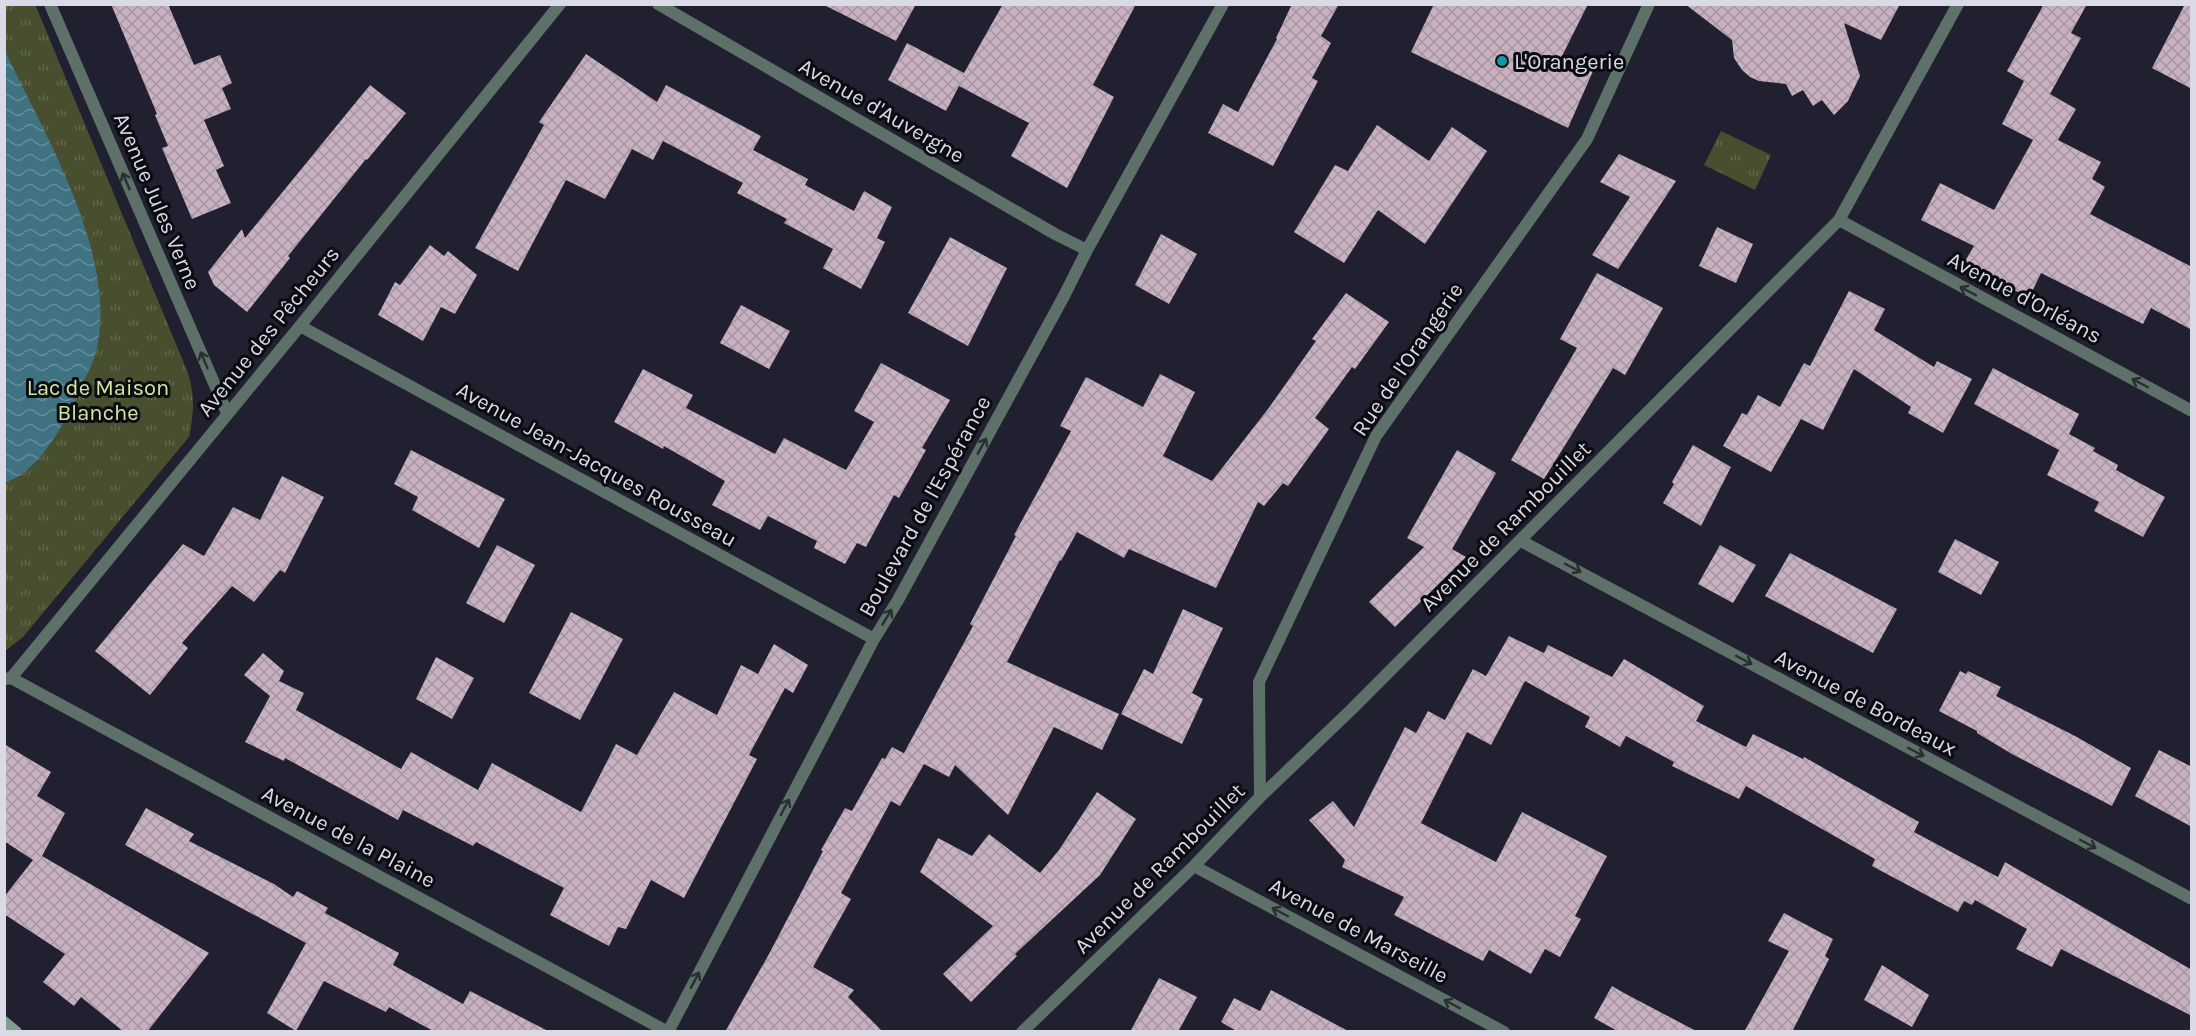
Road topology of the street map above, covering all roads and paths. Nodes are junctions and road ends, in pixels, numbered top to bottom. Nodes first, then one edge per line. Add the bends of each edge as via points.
1 (50, 4) edge
2 (560, 4) edge
3 (658, 4) edge
4 (1223, 4) edge
5 (1649, 4) edge
6 (1958, 4) edge
7 (1839, 220) junction
8 (1087, 250) junction
9 (300, 326) junction
10 (2192, 411) edge
11 (227, 413) junction
12 (1521, 541) junction
13 (874, 639) junction
14 (8, 678) edge
15 (1260, 797) junction
16 (1194, 866) junction
17 (2192, 899) edge
18 (4, 1022) edge
19 (16, 1032) edge
20 (668, 1032) edge
21 (1022, 1032) edge
22 (1504, 1032) edge

11 -> 1 street, Avenue Jules Verne
2 - 9 street, Avenue des Pêcheurs
3 - 8 street, Avenue d'Auvergne
4 - 8 street, Boulevard de l'Espérance
5 - 15 street, Rue de l'Orangerie via 1587,139 1376,436 1258,682
6 - 7 street, Avenue de Rambouillet
10 -> 7 street, Avenue d'Orléans
7 - 12 street, Avenue de Rambouillet
13 -> 8 street, Boulevard de l'Espérance
9 - 11 street, Avenue des Pêcheurs
9 - 13 street, Avenue Jean-Jacques Rousseau
11 - 14 street, Avenue des Pêcheurs
12 - 15 street, Avenue de Rambouillet
12 -> 17 street, Avenue de Bordeaux
20 -> 13 street, Boulevard de l'Espérance
14 - 20 street, Avenue de la Plaine
15 - 16 street, Avenue de Rambouillet
16 - 21 street, Avenue de Rambouillet
22 -> 16 street, Avenue de Marseille
18 - 19 main road

